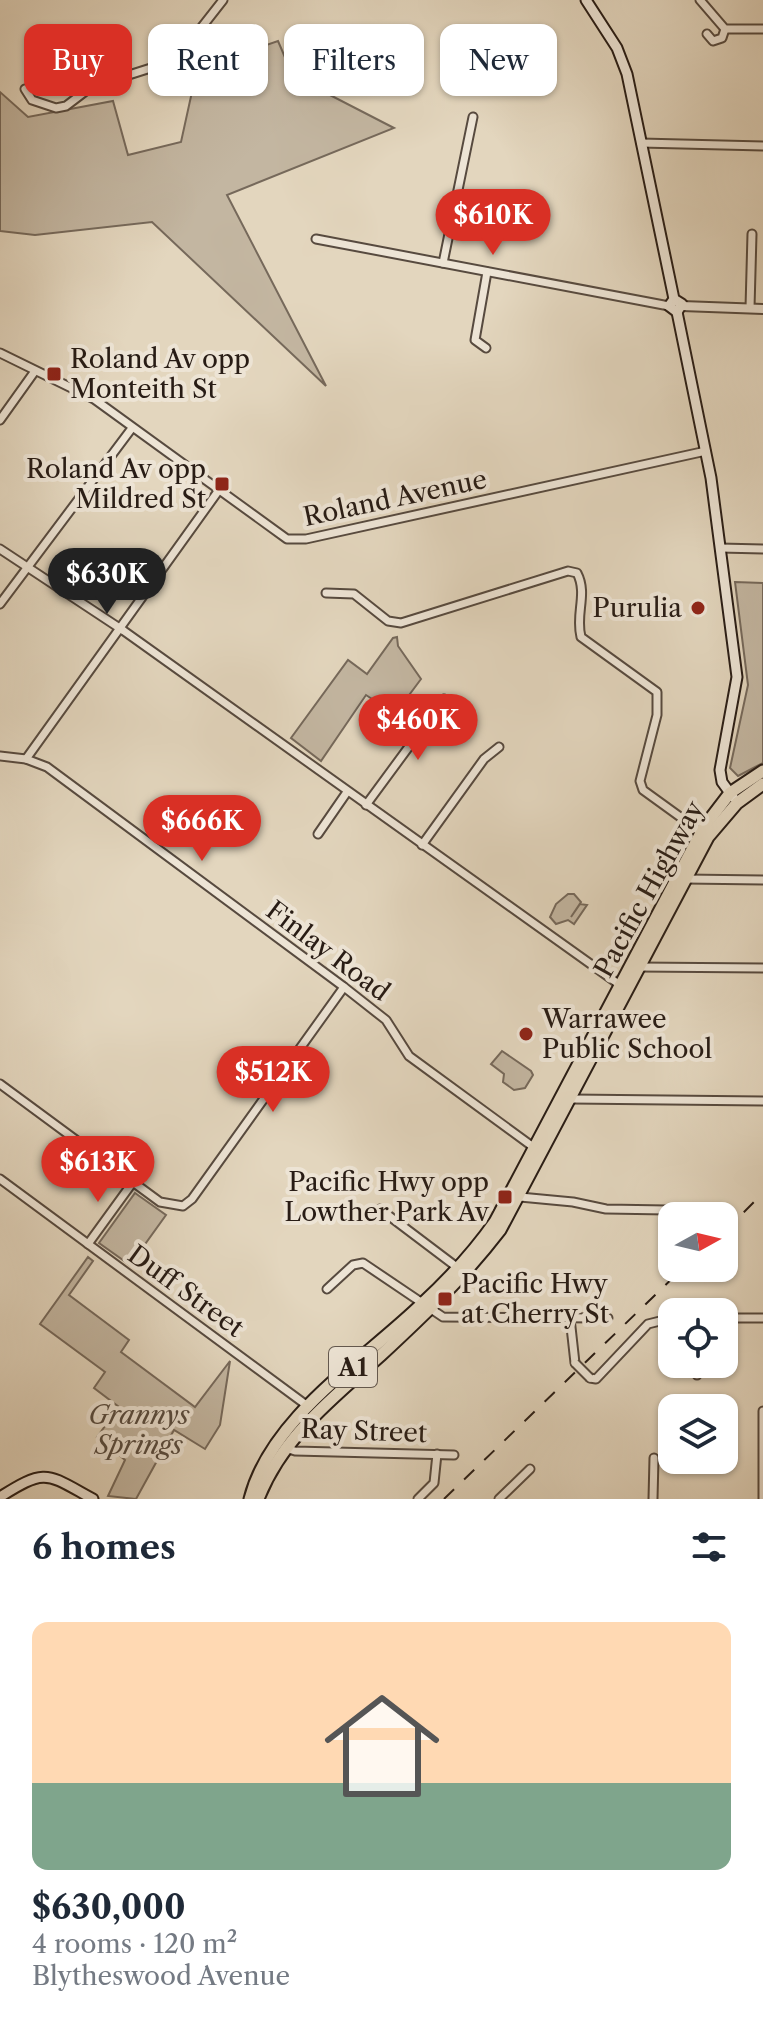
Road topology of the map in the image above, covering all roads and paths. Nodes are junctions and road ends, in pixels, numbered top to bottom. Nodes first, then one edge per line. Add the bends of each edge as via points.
1 (223, 0) edge
2 (586, 0) edge
3 (700, 0) edge
4 (725, 29) junction
5 (763, 29) edge
6 (707, 34) dead end
7 (132, 74) edge
8 (29, 96) edge
9 (79, 96) edge
10 (473, 117) dead end
11 (641, 143) junction
12 (763, 146) edge
13 (752, 234) dead end
14 (316, 239) dead end
15 (443, 263) junction
16 (487, 272) junction
17 (675, 306) junction
18 (750, 308) junction
19 (763, 309) edge
20 (486, 348) dead end
21 (0, 353) edge
22 (35, 371) junction
23 (0, 420) edge
24 (132, 428) junction
25 (706, 451) junction
26 (219, 490) junction
27 (720, 548) junction
28 (0, 549) edge
29 (763, 549) edge
30 (28, 566) junction
31 (326, 593) dead end
32 (0, 604) edge
33 (118, 627) junction
34 (444, 699) dead end
35 (499, 747) dead end
36 (0, 756) edge
37 (26, 759) junction
38 (763, 771) edge
39 (763, 784) edge
40 (347, 792) junction
41 (734, 798) junction
42 (366, 805) junction
43 (701, 832) junction
44 (318, 834) dead end
45 (422, 845) junction
46 (684, 879) junction
47 (763, 880) edge
48 (634, 966) junction
49 (763, 968) edge
50 (620, 985) junction
51 (344, 987) junction
52 (0, 1084) edge
53 (571, 1099) junction
54 (763, 1101) edge
55 (536, 1149) junction
56 (0, 1179) edge
57 (133, 1182) junction
58 (520, 1197) junction
59 (380, 1209) dead end
60 (658, 1210) edge
61 (88, 1244) junction
62 (458, 1268) junction
63 (327, 1289) dead end
64 (426, 1307) junction
65 (570, 1318) junction
66 (608, 1318) dead end
67 (738, 1318) edge
68 (763, 1318) edge
69 (658, 1322) edge
70 (309, 1407) junction
71 (763, 1411) edge
72 (281, 1444) junction
73 (437, 1454) junction
74 (454, 1455) dead end
75 (654, 1458) dead end
76 (530, 1469) dead end
77 (0, 1497) edge
78 (93, 1499) edge
79 (250, 1499) edge
80 (258, 1499) edge
81 (418, 1499) edge
82 (499, 1499) edge
83 (653, 1499) edge
84 (763, 1499) edge

1 - 7 street via 176,60
2 - 11 main road via 620,53
3 - 4 street
4 - 5 street
4 - 6 street via 722,38 713,41
8 - 9 street via 56,108
10 - 15 street
11 - 12 street
11 - 17 main road
13 - 18 street
14 - 15 street
15 - 16 street
16 - 17 street
16 - 20 street via 475,338
17 - 18 street
17 - 25 main road
18 - 19 street
21 - 22 street, Roland Avenue
22 - 23 street
22 - 24 street, Roland Avenue via 94,399
24 - 26 street, Roland Avenue
24 - 30 street
25 - 26 street, Roland Avenue via 298,539 279,535
25 - 27 main road
26 - 33 street
27 - 29 street
27 - 41 main road via 737,677 720,772
28 - 30 street
30 - 32 street
30 - 33 street
31 - 43 street via 354,594 388,621 401,623 568,571 577,573 584,586 581,637 657,692 657,715 640,781 643,790
33 - 37 street
33 - 40 street
34 - 42 street
35 - 45 street via 484,759
36 - 37 street, Finlay Road
37 - 51 street, Finlay Road via 47,767
38 - 41 highway, Pacific Highway / A1
39 - 41 highway, Pacific Highway / A1
40 - 42 street
40 - 44 street
41 - 43 highway, Pacific Highway / A1
41 - 46 highway, Pacific Highway / A1
42 - 45 street
43 - 48 highway, Pacific Highway / A1
45 - 50 street
46 - 47 street
46 - 48 highway, Pacific Highway / A1
48 - 49 street
48 - 50 highway, Pacific Highway / A1
48 - 53 highway, Pacific Highway / A1
50 - 55 highway, Pacific Highway / A1
51 - 55 street, Finlay Road via 386,1020 409,1056
51 - 57 street via 192,1199 177,1207 160,1202
52 - 57 street
53 - 54 street
53 - 58 highway, Pacific Highway / A1
55 - 62 highway, Pacific Highway / A1 via 495,1222
56 - 61 street, Duff Street
57 - 61 street
58 - 60 street
58 - 64 highway, Pacific Highway / A1 via 466,1274
59 - 62 street
61 - 70 street, Duff Street
62 - 64 highway, Pacific Highway / A1
63 - 64 street via 353,1265 363,1263
64 - 65 street via 443,1317
64 - 70 highway, Pacific Highway / A1
64 - 72 highway, Pacific Highway / A1
65 - 66 street
65 - 69 street, bridge via 575,1363 596,1379 648,1324
67 - 68 street
70 - 72 highway, Pacific Highway / A1
71 - 84 street
72 - 73 street, Ray Street via 295,1451
72 - 79 highway, Pacific Highway / A1 via 261,1467
72 - 80 highway, Pacific Highway / A1
73 - 74 street, Ray Street
73 - 81 street via 434,1483
75 - 83 street
76 - 82 street
77 - 78 main road via 29,1478 44,1475

